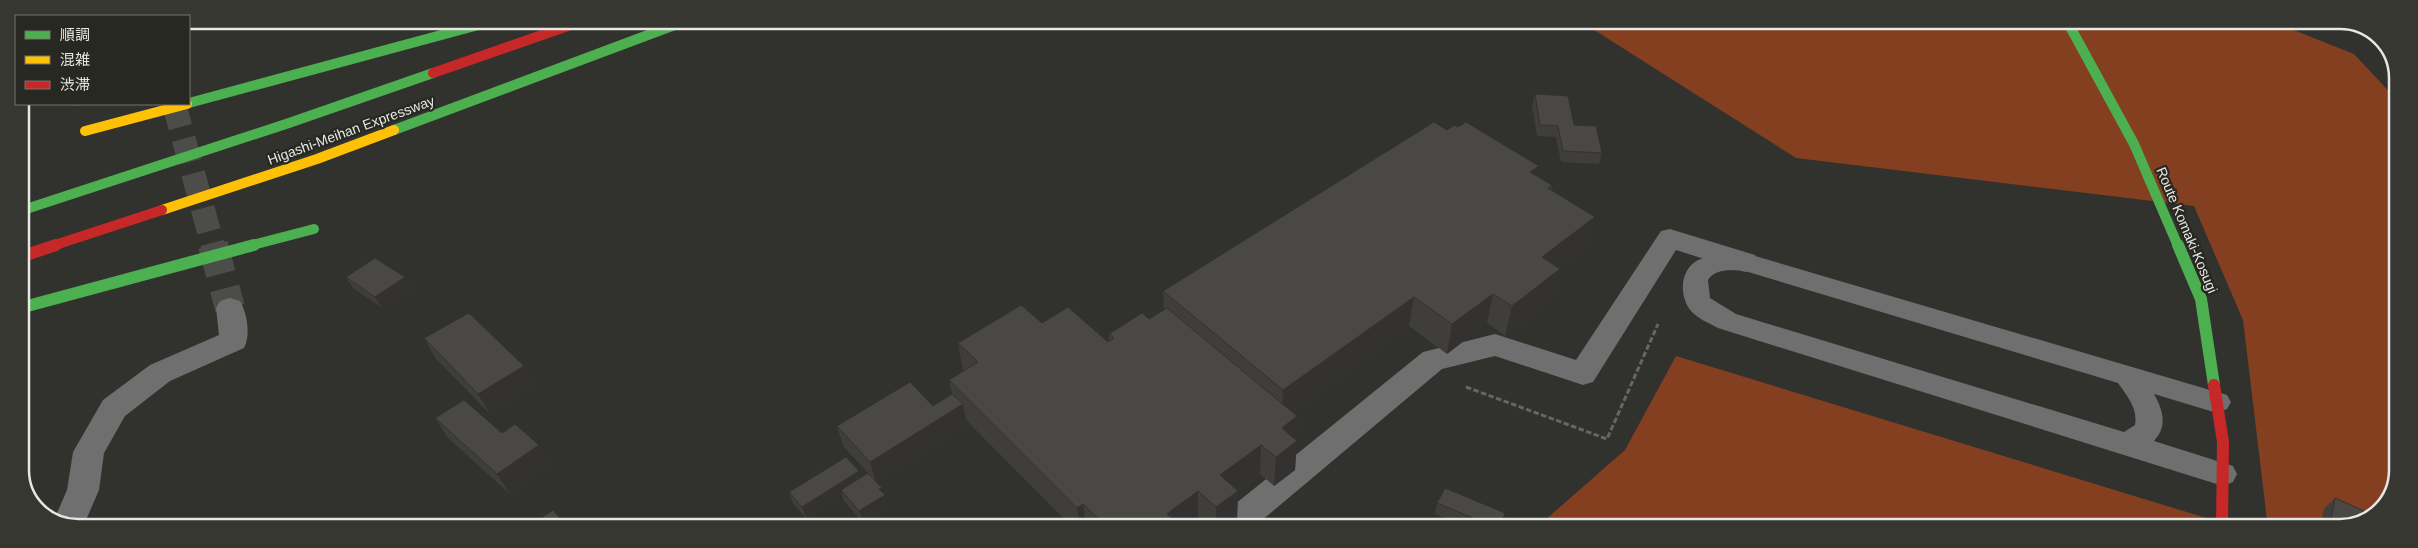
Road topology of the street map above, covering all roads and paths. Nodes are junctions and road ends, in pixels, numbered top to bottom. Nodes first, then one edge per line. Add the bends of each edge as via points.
1 (464, 29) edge
2 (560, 29) edge
3 (664, 29) edge
4 (2070, 29) edge
5 (190, 103) edge
6 (184, 105) edge
7 (85, 131) dead end
8 (29, 208) edge
9 (314, 229) dead end
10 (29, 255) edge
11 (1744, 262) junction
12 (29, 306) edge
13 (230, 308) tunnel mouth
14 (2128, 376) junction
15 (2217, 402) junction
16 (2126, 444) junction
17 (2223, 474) junction
18 (71, 518) edge
19 (1241, 519) edge
20 (2222, 519) edge

1 - 5 main road
2 - 8 main road, Higashi-Meihan Expressway
3 - 10 main road, Higashi-Meihan Expressway via 317,159
4 - 15 main road, Route Komaki-Kosugi via 2134,144 2201,299
6 - 7 main road
9 - 12 main road
11 - 14 lane
11 - 16 lane via 1727,261 1702,268 1695,286 1699,303 1709,312 1727,321
11 - 19 street via 1670,238 1583,374 1495,345 1433,360
13 - 18 street via 234,340 160,373 114,408 88,452 83,490
14 - 15 lane
14 - 16 lane via 2144,398 2150,417 2144,435
15 - 17 main road, Route Komaki-Kosugi via 2223,442
16 - 17 lane
17 - 20 main road, Route Komaki-Kosugi

